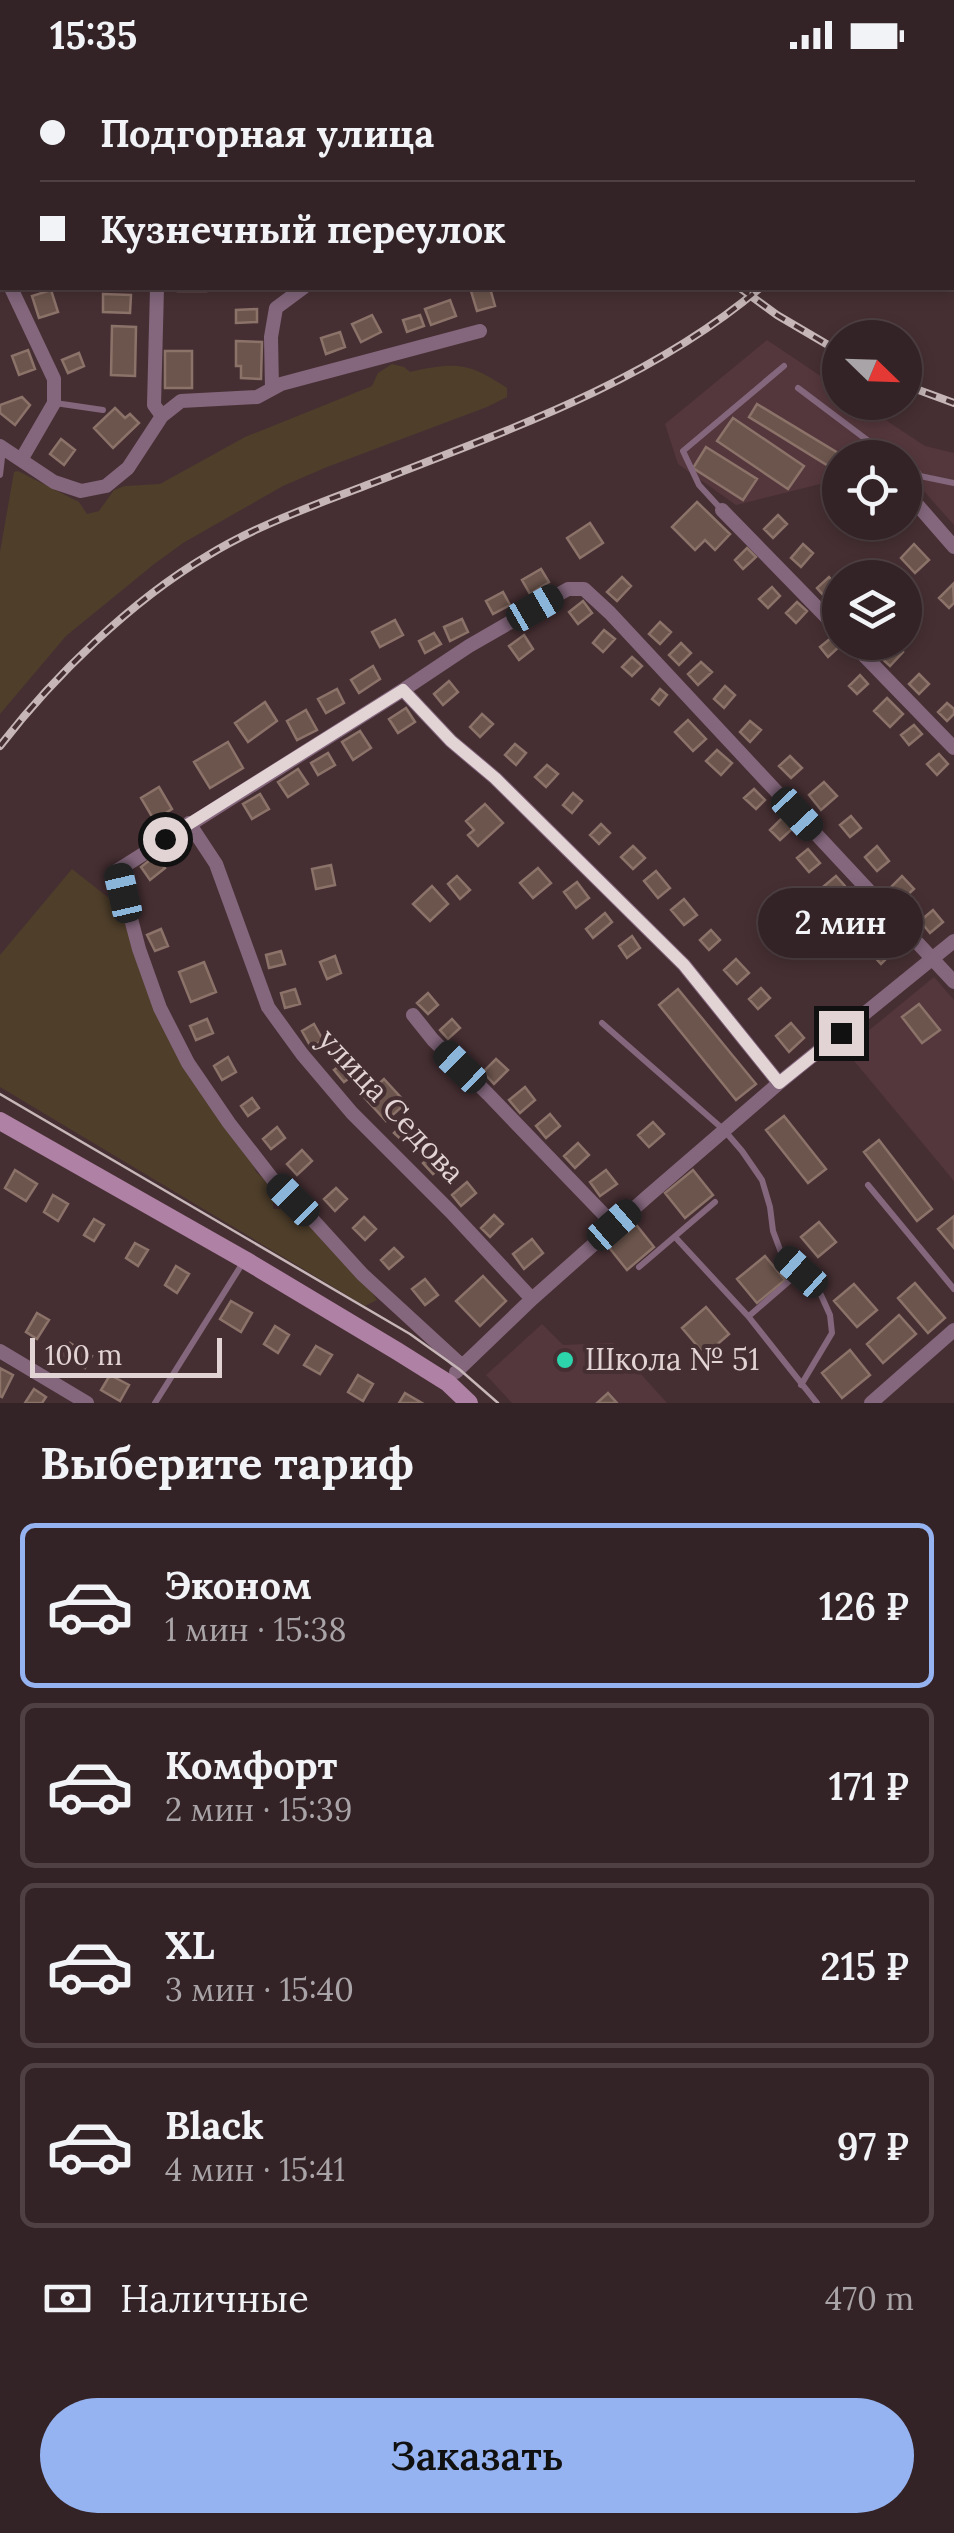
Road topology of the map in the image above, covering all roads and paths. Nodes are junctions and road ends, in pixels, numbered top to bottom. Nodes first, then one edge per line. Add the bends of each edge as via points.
1 (12, 290) edge
2 (157, 290) edge
3 (300, 290) edge
4 (480, 331) dead end
5 (784, 366) dead end
6 (798, 388) dead end
7 (272, 389) junction
8 (54, 403) junction
9 (102, 410) dead end
10 (162, 416) junction
11 (867, 440) edge
12 (2, 447) edge
13 (21, 460) junction
14 (0, 475) edge
15 (922, 475) edge
16 (954, 483) edge
17 (722, 510) joint
18 (922, 510) edge
19 (954, 547) edge
20 (822, 613) edge
21 (868, 660) edge
22 (403, 690) junction
23 (954, 748) edge
24 (189, 823) junction
25 (954, 941) edge
26 (954, 955) edge
27 (933, 959) junction
28 (954, 982) edge
29 (412, 1015) dead end
30 (602, 1023) dead end
31 (779, 1083) junction
32 (0, 1121) edge
33 (724, 1130) junction
34 (868, 1185) dead end
35 (715, 1202) dead end
36 (614, 1225) junction
37 (676, 1238) junction
38 (244, 1260) junction
39 (639, 1267) dead end
40 (801, 1272) junction
41 (954, 1289) edge
42 (532, 1300) junction
43 (748, 1316) junction
44 (954, 1330) edge
45 (0, 1351) edge
46 (461, 1366) junction
47 (448, 1383) junction
48 (801, 1386) junction
49 (87, 1403) edge
50 (155, 1403) edge
51 (469, 1403) edge
52 (817, 1403) edge
53 (871, 1403) edge

1 - 8 street via 54,379
2 - 10 street via 154,405
3 - 7 street via 276,308
4 - 7 street
5 - 17 lane via 683,451 699,485
6 - 11 lane
7 - 10 street via 257,397 181,401
8 - 9 lane
8 - 13 street
10 - 13 street via 128,468 106,486 81,491
12 - 13 street
12 - 14 lane
15 - 16 lane
17 - 20 street
18 - 19 street
21 - 23 street
22 - 24 street
22 - 27 street via 551,599 584,589
22 - 31 street via 684,965
24 - 42 street, улица Седова via 216,864 268,1006 352,1114
24 - 46 street via 118,870 160,1008 188,1063 274,1181
25 - 27 street
26 - 27 lane
27 - 28 street
27 - 31 street
29 - 36 street
30 - 33 lane
31 - 33 street
32 - 38 main road
33 - 36 street
33 - 40 lane via 762,1180 782,1254
34 - 41 lane
35 - 37 lane
36 - 42 street
37 - 39 lane
37 - 43 lane
38 - 47 main road
38 - 50 lane
40 - 43 lane
40 - 48 lane via 821,1296 832,1333
42 - 46 street
43 - 48 lane
44 - 53 street
45 - 49 street
46 - 47 street
47 - 51 main road
48 - 52 lane

